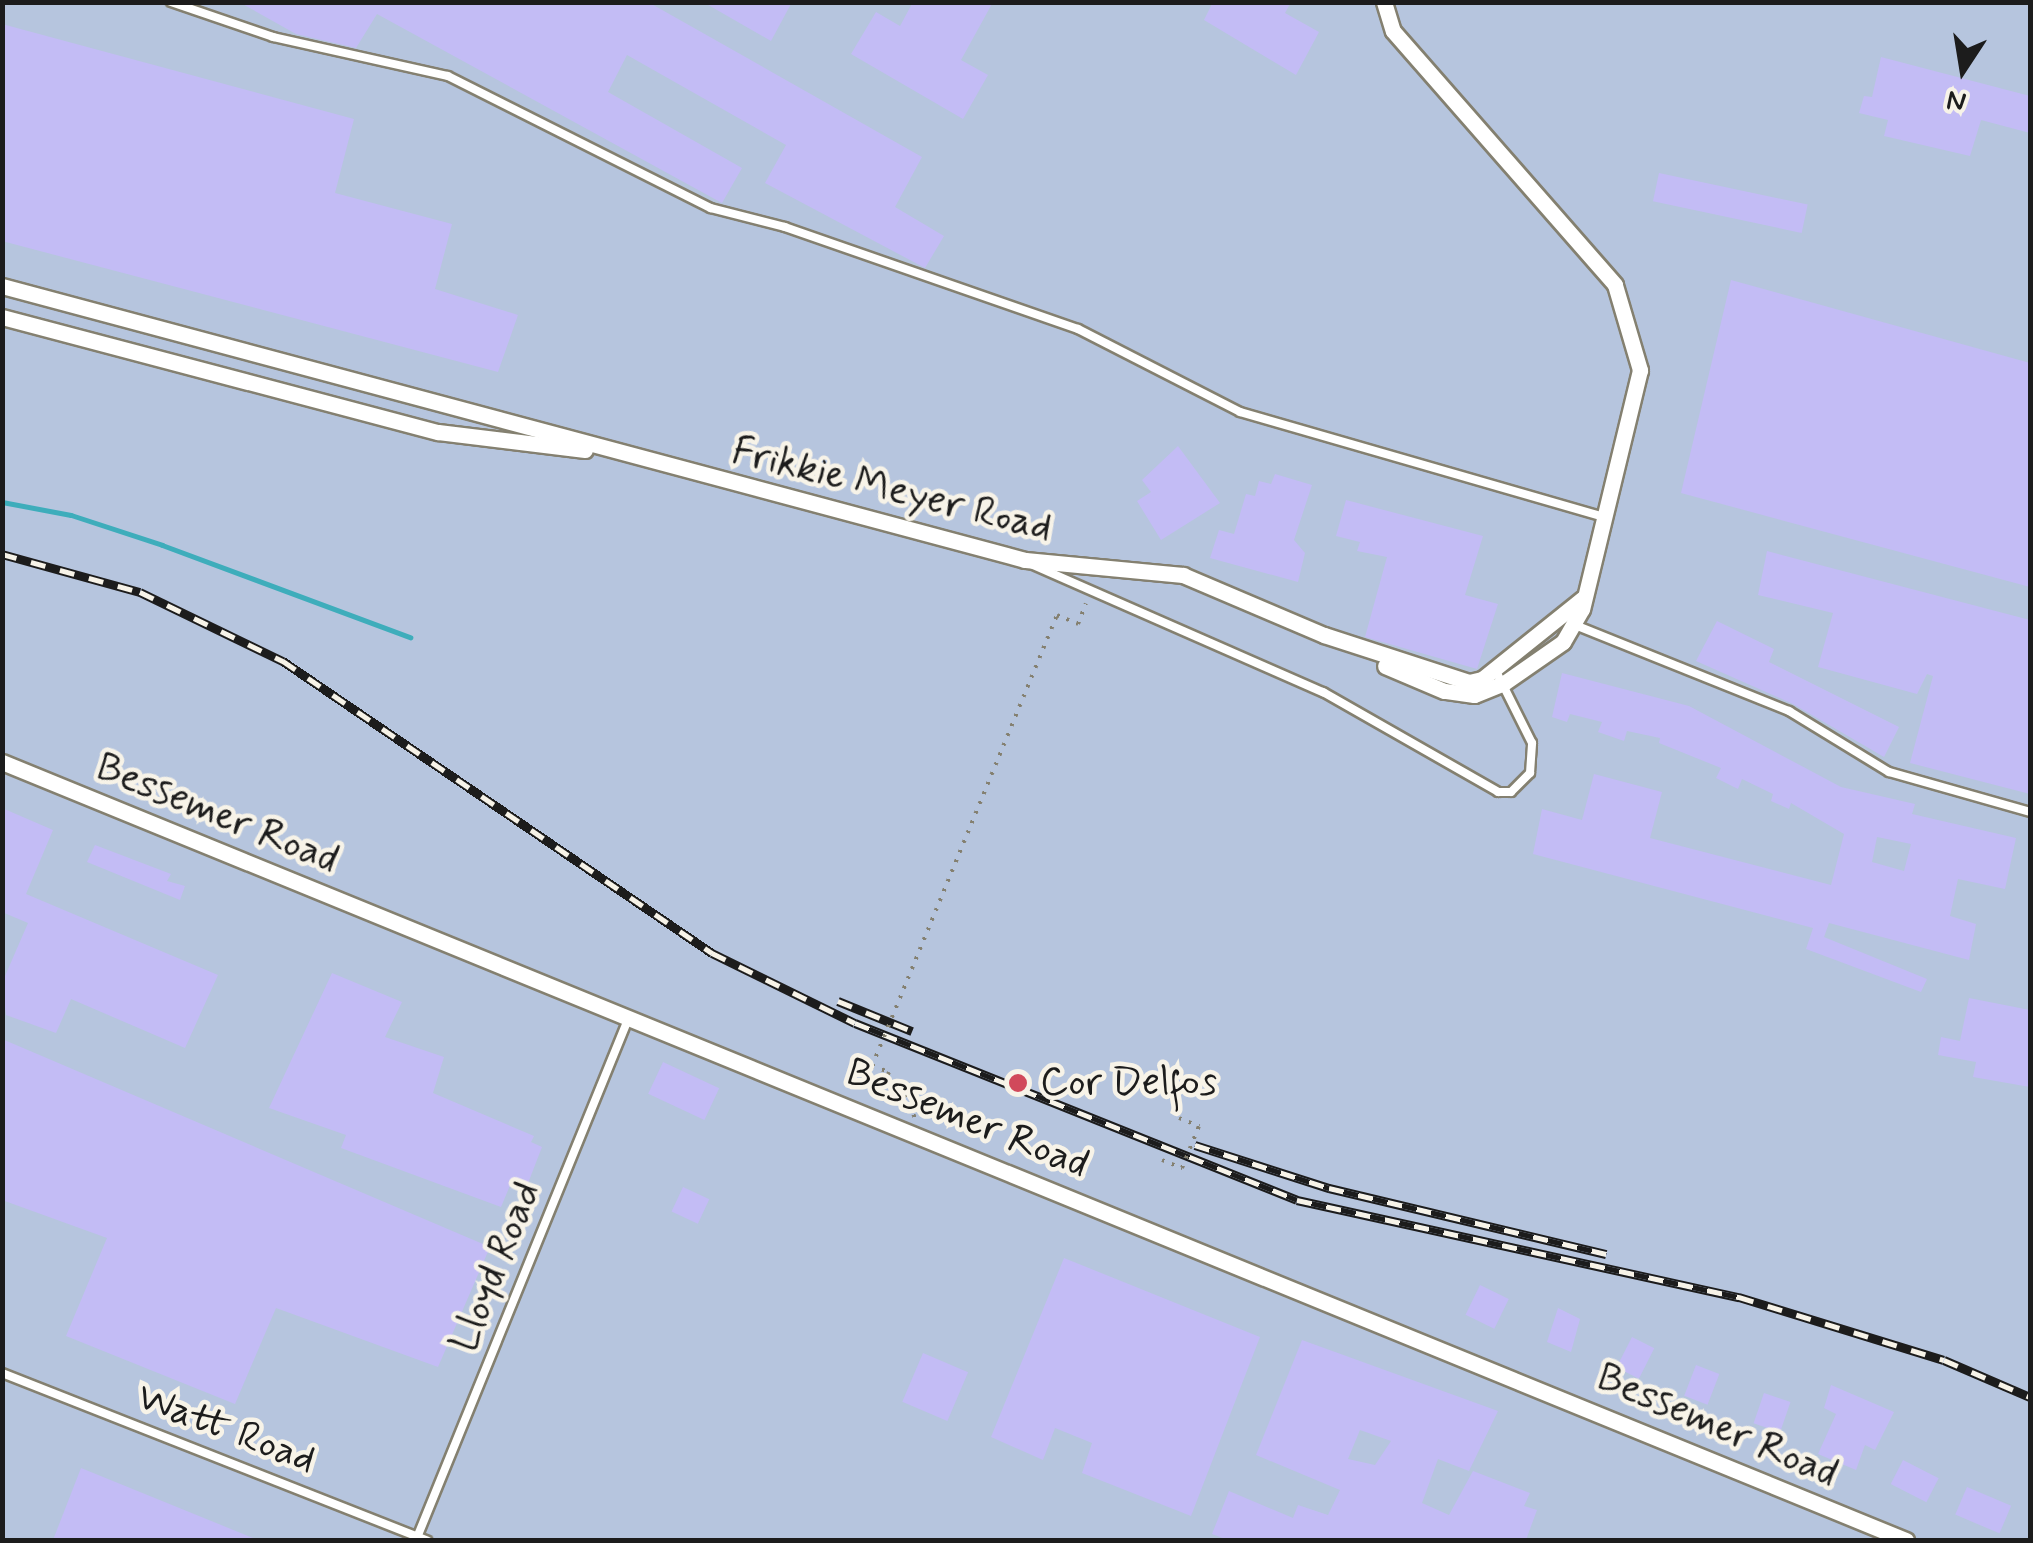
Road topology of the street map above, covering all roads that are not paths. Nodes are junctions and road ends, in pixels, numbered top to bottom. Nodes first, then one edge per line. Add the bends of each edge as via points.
1 (171, 2) edge
2 (1384, 2) edge
3 (2, 286) edge
4 (2, 316) edge
5 (614, 453) junction
6 (1605, 517) junction
7 (1025, 560) junction
8 (1582, 598) junction
9 (1564, 614) junction
10 (1576, 626) junction
11 (1324, 635) junction
12 (1494, 667) junction
13 (1504, 683) junction
14 (2, 762) edge
15 (2030, 812) edge
16 (629, 1016) junction
17 (2, 1374) edge
18 (420, 1539) edge
19 (1906, 1540) edge

1 - 6 lane via 273,37 448,76 711,208 785,227 1078,329 1202,398 1264,421
2 - 6 street via 1393,30 1616,285 1640,370
3 - 5 street, Frikkie Meyer Road
4 - 5 street, Frikkie Meyer Road via 438,432
5 - 7 street, Frikkie Meyer Road
6 - 8 street
7 - 11 street, Frikkie Meyer Road via 1182,575
7 - 13 lane via 1323,692 1504,793 1526,779 1533,758 1529,730
8 - 9 street
8 - 10 street
9 - 10 lane
9 - 12 street
10 - 13 street
10 - 15 lane via 1772,703 1890,772
11 - 12 street via 1469,682
11 - 13 street via 1444,691 1482,694
12 - 13 lane
14 - 16 street, Bessemer Road
16 - 18 lane, Lloyd Road
16 - 19 street, Bessemer Road
17 - 18 lane, Watt Road

